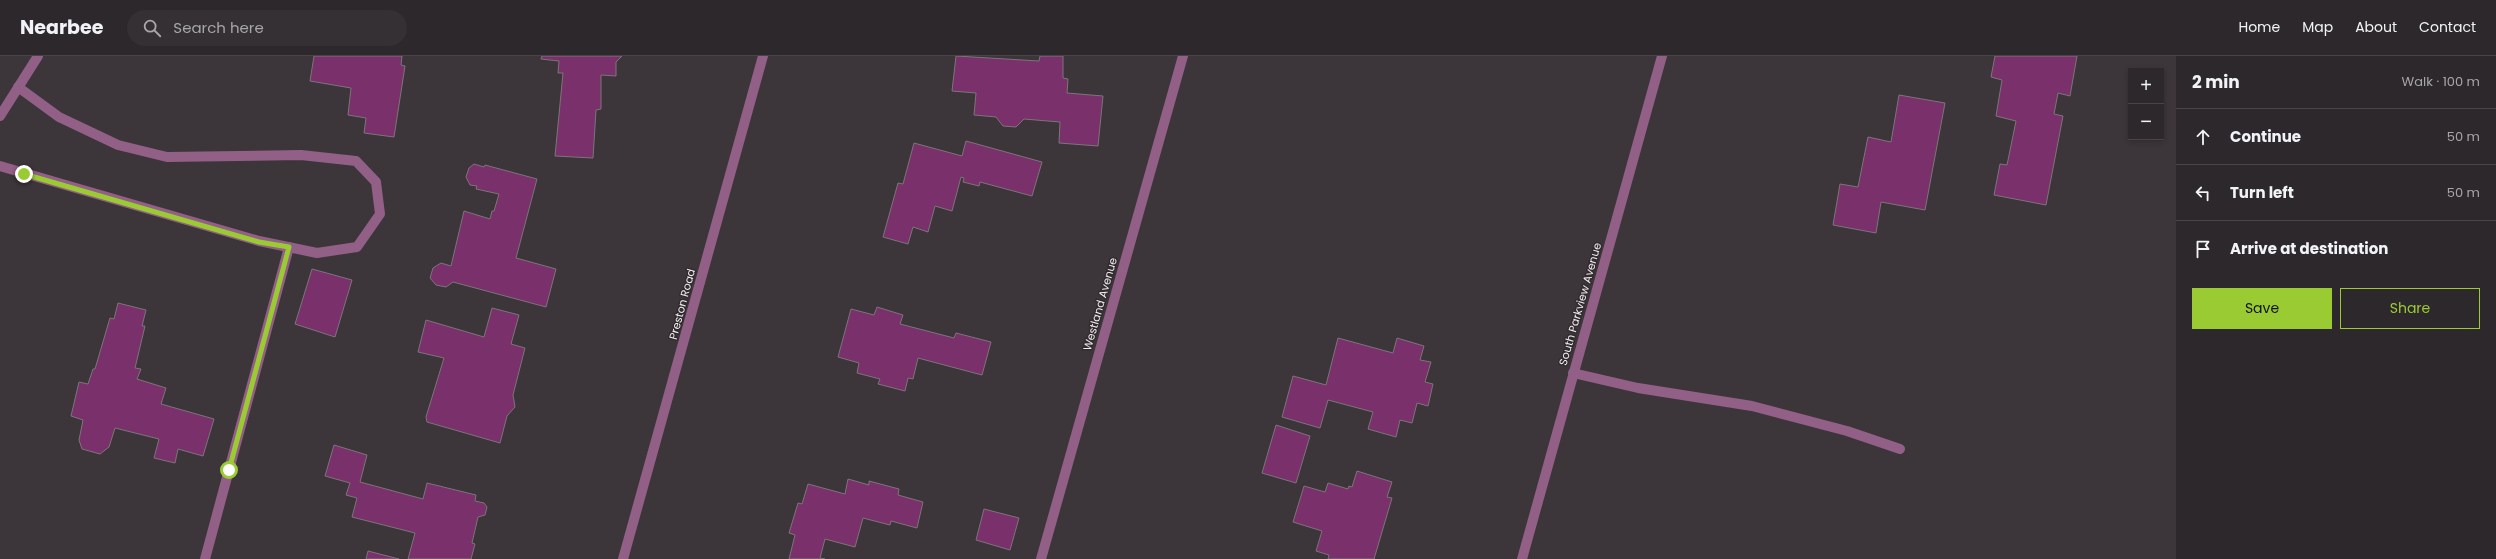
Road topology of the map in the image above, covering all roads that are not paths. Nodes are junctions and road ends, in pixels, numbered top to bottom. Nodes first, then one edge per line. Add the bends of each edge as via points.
1 (38, 56) edge
2 (763, 56) edge
3 (1183, 56) edge
4 (1662, 56) edge
5 (18, 87) junction
6 (0, 116) edge
7 (0, 166) edge
8 (289, 247) junction
9 (1573, 374) junction
10 (1900, 449) dead end
11 (205, 559) edge
12 (623, 559) edge
13 (1041, 559) edge
14 (1522, 559) edge

1 - 5 street
2 - 12 street, Preston Road
3 - 13 street, Westland Avenue
4 - 9 street, South Parkview Avenue
5 - 6 street
5 - 8 street via 59,117 118,145 167,157 301,155 356,160 376,182 380,214 358,247 316,252
7 - 8 street via 259,242
8 - 11 street
9 - 10 street via 1638,388 1752,406 1847,431
9 - 14 street, South Parkview Avenue

